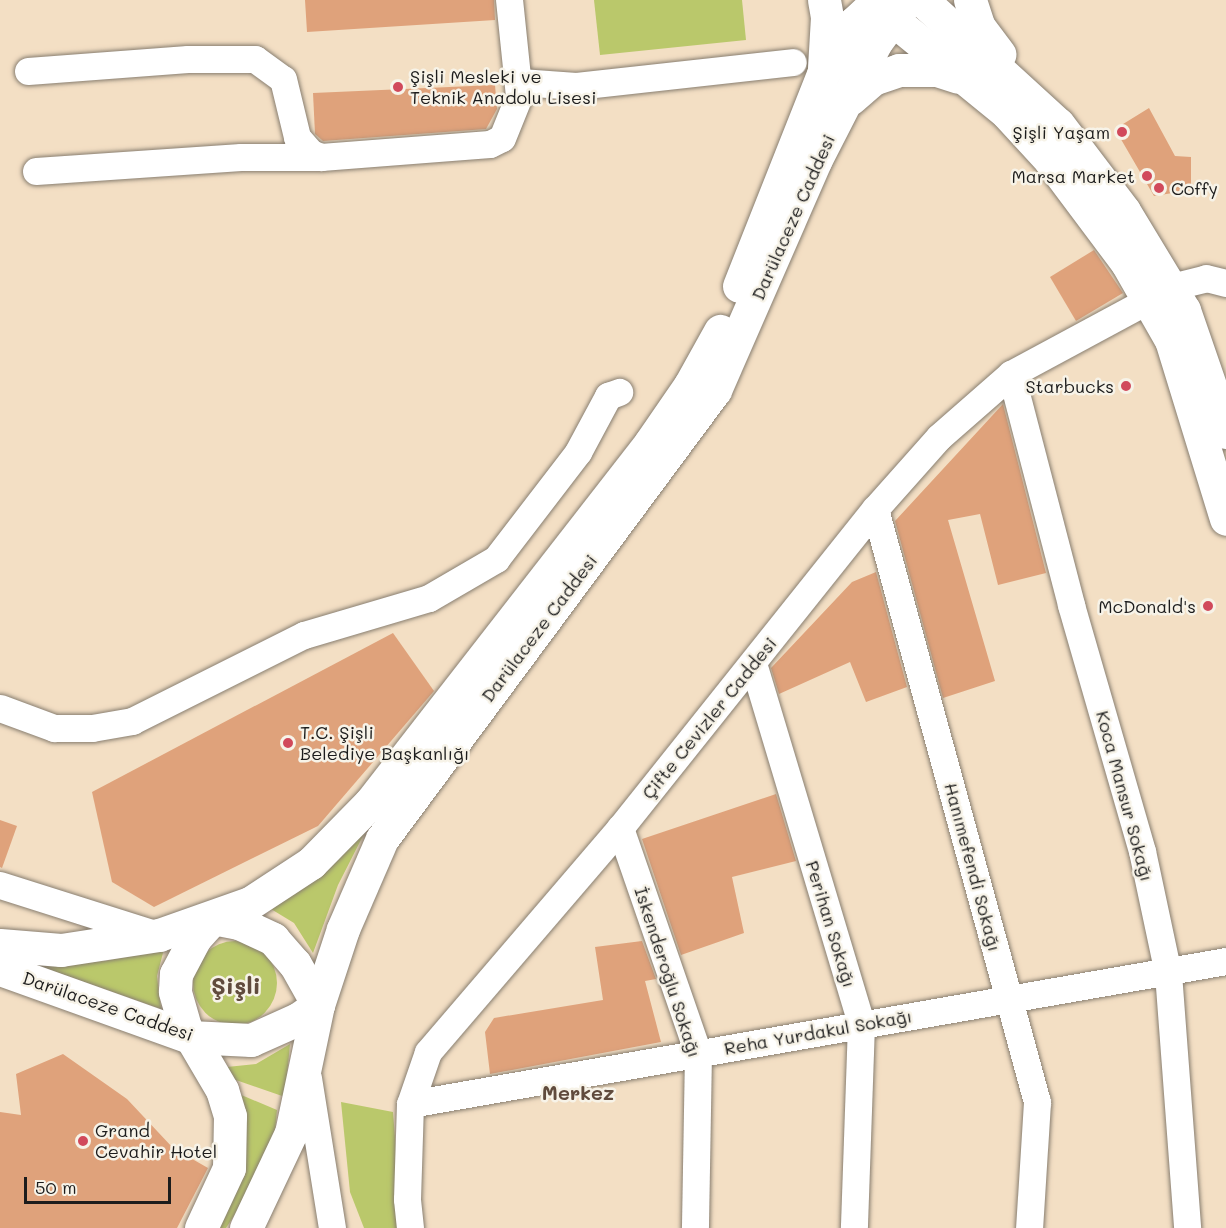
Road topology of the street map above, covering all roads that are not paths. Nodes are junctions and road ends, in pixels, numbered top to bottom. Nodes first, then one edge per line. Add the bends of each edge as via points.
1 (508, 0) edge
2 (824, 0) edge
3 (922, 0) edge
4 (970, 0) edge
5 (884, 5) edge
6 (827, 35) junction
7 (793, 62) junction
8 (28, 71) dead end
9 (965, 79) junction
10 (520, 82) junction
11 (828, 91) junction
12 (1028, 94) junction
13 (321, 157) junction
14 (36, 171) dead end
15 (1226, 283) edge
16 (1161, 293) junction
17 (1011, 374) junction
18 (1220, 386) edge
19 (619, 392) dead end
20 (1226, 432) edge
21 (875, 509) junction
22 (1226, 519) edge
23 (753, 663) junction
24 (0, 708) edge
25 (620, 828) junction
26 (0, 885) edge
27 (213, 918) junction
28 (159, 935) junction
29 (0, 945) edge
30 (1226, 961) edge
31 (0, 969) edge
32 (1168, 973) junction
33 (1009, 1000) junction
34 (318, 1005) junction
35 (861, 1024) junction
36 (190, 1037) junction
37 (698, 1053) junction
38 (307, 1064) junction
39 (410, 1104) junction
40 (201, 1228) edge
41 (246, 1228) edge
42 (332, 1228) edge
43 (410, 1228) edge
44 (695, 1228) edge
45 (854, 1228) edge
46 (1029, 1228) edge
47 (1187, 1228) edge

1 - 10 street via 514,64
2 - 6 main road
3 - 12 main road
4 - 12 main road via 980,27
5 - 9 main road
5 - 11 main road, Darülaceze Caddesi via 876,42
6 - 7 street
6 - 11 main road
7 - 10 street via 576,86
7 - 11 street
8 - 13 street via 188,59 255,59 283,79 297,137 311,153
9 - 11 main road via 937,70 899,70
9 - 16 main road via 1007,113
10 - 13 street via 519,96 502,138 490,144
11 - 27 main road, Darülaceze Caddesi via 719,333 650,443 344,833 283,882 250,903
11 - 34 main road, Darülaceze Caddesi via 816,161 715,390 382,839 351,908
12 - 16 main road via 1088,160
13 - 14 street via 240,157
15 - 16 street, Çifte Cevizler Caddesi via 1206,278
16 - 17 street, Çifte Cevizler Caddesi
16 - 18 main road
16 - 22 main road via 1171,340
17 - 21 street, Çifte Cevizler Caddesi via 939,437
17 - 32 street, Koca Mansur Sokağı via 1071,605 1142,851
18 - 20 main road
19 - 24 street via 608,396 578,452 496,559 429,598 304,635 132,721 92,728 54,728
21 - 23 street, Çifte Cevizler Caddesi
21 - 33 street, Hanımefendi Sokağı
23 - 25 street, Çifte Cevizler Caddesi
23 - 35 street, Perihan Sokağı
25 - 37 street, İskenderoğlu Sokağı
25 - 39 street, Çifte Cevizler Caddesi via 428,1052
26 - 28 street
27 - 28 main road, Darülaceze Caddesi
27 - 34 main road via 239,923 273,939 295,964
27 - 36 main road via 183,956 176,974 180,1012
28 - 29 main road, Darülaceze Caddesi via 61,950
30 - 32 street, Reha Yurdakul Sokağı
31 - 36 main road, Darülaceze Caddesi
32 - 33 street, Reha Yurdakul Sokağı
32 - 47 street, Koca Mansur Sokağı
33 - 35 street, Reha Yurdakul Sokağı
33 - 46 street, Hanımefendi Sokağı via 1036,1102
34 - 36 main road, Darülaceze Caddesi via 298,1019 251,1040
34 - 38 main road
35 - 37 street, Reha Yurdakul Sokağı
35 - 45 street, Perihan Sokağı
36 - 40 main road via 222,1090 230,1116 229,1168
37 - 39 street, Reha Yurdakul Sokağı
37 - 44 street, İskenderoğlu Sokağı
38 - 41 main road via 291,1133
38 - 42 street
39 - 43 street, Çifte Cevizler Caddesi

